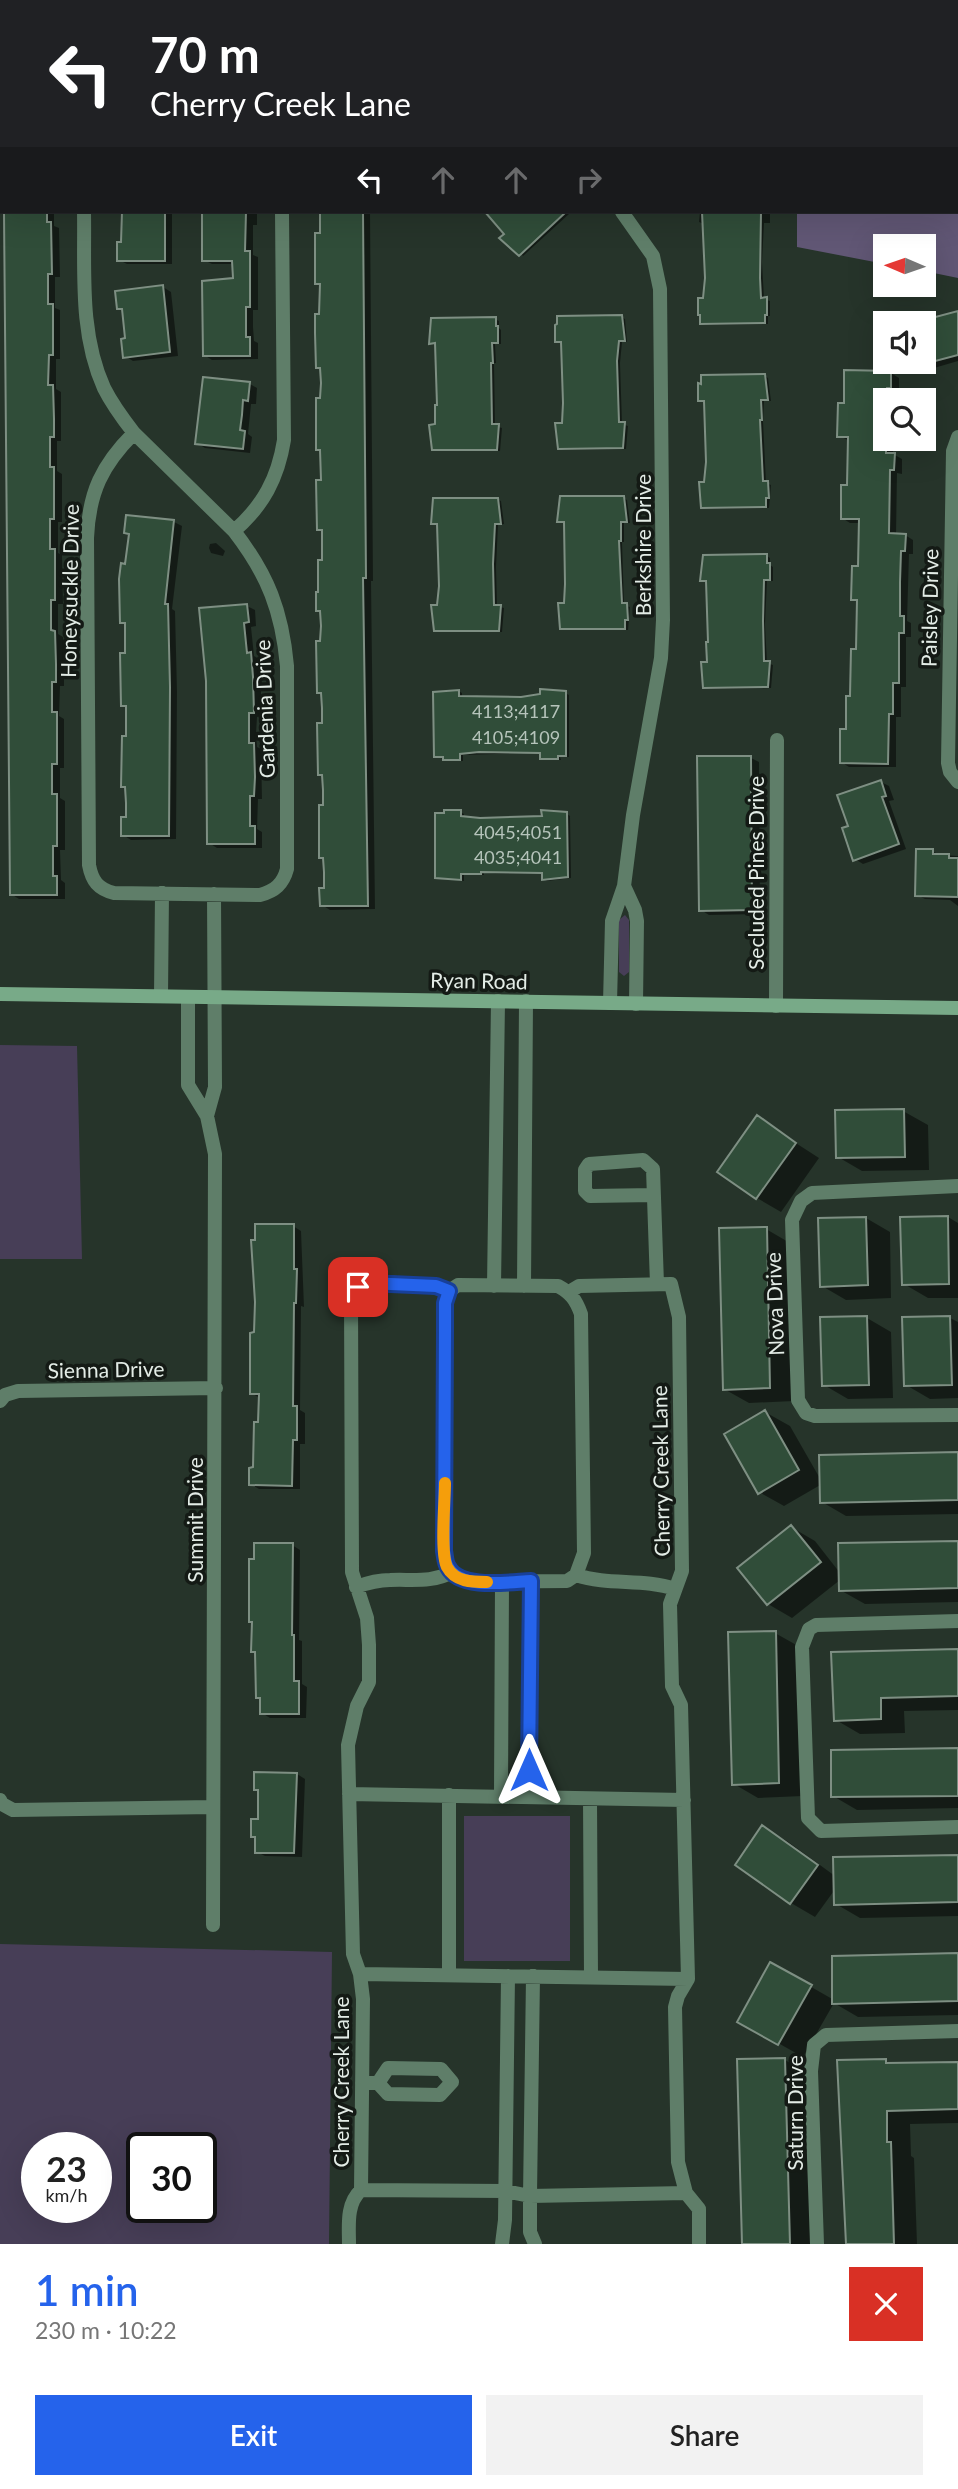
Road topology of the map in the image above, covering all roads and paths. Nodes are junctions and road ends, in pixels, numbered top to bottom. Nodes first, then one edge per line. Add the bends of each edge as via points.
1 (84, 214) edge
2 (282, 214) edge
3 (623, 214) edge
4 (134, 433) junction
5 (958, 437) edge
6 (234, 531) junction
7 (777, 740) dead end
8 (957, 781) edge
9 (624, 886) junction
10 (162, 893) junction
11 (188, 894) joint
12 (214, 894) junction
13 (0, 994) edge
14 (161, 996) junction
15 (188, 997) junction
16 (214, 997) junction
17 (498, 1001) junction
18 (526, 1002) junction
19 (610, 1003) junction
20 (636, 1004) junction
21 (776, 1006) junction
22 (958, 1008) edge
23 (206, 1116) junction
24 (958, 1186) edge
25 (654, 1195) junction
26 (657, 1284) junction
27 (494, 1286) junction
28 (524, 1286) junction
29 (449, 1291) junction
30 (569, 1292) junction
31 (216, 1388) junction
32 (0, 1401) edge
33 (958, 1415) edge
34 (452, 1572) junction
35 (576, 1576) junction
36 (531, 1581) junction
37 (502, 1582) junction
38 (356, 1587) junction
39 (675, 1589) junction
40 (958, 1621) edge
41 (349, 1794) junction
42 (449, 1796) junction
43 (501, 1796) junction
44 (529, 1796) junction
45 (590, 1799) junction
46 (0, 1800) edge
47 (684, 1800) junction
48 (213, 1807) junction
49 (958, 1827) edge
50 (213, 1924) dead end
51 (360, 1974) junction
52 (449, 1975) junction
53 (508, 1976) junction
54 (534, 1976) junction
55 (592, 1978) junction
56 (688, 1979) junction
57 (958, 2031) edge
58 (362, 2082) junction
59 (378, 2083) dead end
60 (507, 2087) junction
61 (531, 2088) junction
62 (361, 2190) junction
63 (505, 2191) junction
64 (686, 2193) junction
65 (530, 2196) junction
66 (349, 2244) edge
67 (502, 2244) edge
68 (535, 2244) edge
69 (699, 2244) edge
70 (817, 2244) edge

1 - 4 street via 85,305 93,360 105,389
2 - 6 street via 284,440 270,488
3 - 9 street, Berkshire Drive via 653,256 660,289 663,595 663,641
4 - 6 street
4 - 10 street, Honeysuckle Drive via 101,474 89,507 89,866 93,880 104,890
5 - 8 street, Paisley Drive via 953,451 948,763
6 - 12 street, Gardenia Drive via 276,601 285,640 288,858 284,878 275,890 260,895
7 - 21 street, Secluded Pines Drive
9 - 19 street, Berkshire Drive via 612,921
9 - 20 street, Berkshire Drive via 637,921
10 - 11 street, Honeysuckle Drive
10 - 14 street
11 - 12 street, Gardenia Drive
12 - 16 street
13 - 14 main road, Ryan Road
14 - 15 main road, Ryan Road
15 - 16 main road, Ryan Road
15 - 23 street, Summit Drive via 188,1085
16 - 17 main road, Ryan Road
16 - 23 street, Summit Drive via 215,1087
17 - 18 main road, Ryan Road
17 - 27 street
18 - 19 main road, Ryan Road
18 - 28 street
19 - 20 main road, Ryan Road
20 - 21 main road, Ryan Road
21 - 22 main road, Ryan Road
23 - 31 street, Summit Drive via 215,1154
24 - 33 street, Nova Drive via 812,1194 801,1201 792,1220 798,1400 806,1413
25 - 25 street via 653,1169 643,1160 589,1164 585,1170 585,1191 590,1196
25 - 26 street
26 - 30 street, Cherry Creek Lane via 579,1286
26 - 39 street, Cherry Creek Lane via 671,1284 679,1317 682,1571
27 - 28 street, Cherry Creek Lane
27 - 29 street, Cherry Creek Lane via 458,1285
28 - 30 street, Cherry Creek Lane via 558,1286
29 - 34 street via 445,1303 444,1551
29 - 38 street, Cherry Creek Lane via 436,1286 368,1283 351,1296 352,1572
30 - 35 street via 581,1314 584,1553
31 - 32 street, Sienna Drive via 18,1391
31 - 48 street, Summit Drive
34 - 37 street via 471,1582
34 - 38 street via 428,1580 389,1580
35 - 36 street via 567,1581
35 - 39 street
36 - 37 street
36 - 44 street
37 - 43 street
38 - 41 street, Cherry Creek Lane via 367,1618 369,1682 351,1728
39 - 47 street, Cherry Creek Lane via 670,1604 672,1686 681,1706
40 - 49 street via 816,1625 809,1629 802,1647 808,1818 821,1831
41 - 42 street
41 - 51 street, Cherry Creek Lane via 354,1954
42 - 43 street
42 - 52 street
43 - 44 street
44 - 45 street
45 - 47 street
45 - 55 street
46 - 48 street via 13,1810
47 - 56 street, Cherry Creek Lane
48 - 50 street, Summit Drive
51 - 52 street, Cherry Creek Lane
51 - 58 street, Cherry Creek Lane
52 - 53 street, Cherry Creek Lane
53 - 54 street, Cherry Creek Lane
53 - 60 street
54 - 55 street, Cherry Creek Lane
54 - 61 street
55 - 56 street, Cherry Creek Lane
56 - 64 street, Cherry Creek Lane via 675,2007 678,2162
57 - 70 street, Saturn Drive via 827,2035 814,2045
58 - 59 street
58 - 62 street, Cherry Creek Lane
60 - 61 street
60 - 63 street
61 - 65 street
62 - 63 street, Cherry Creek Lane
62 - 66 street, Cherry Creek Lane via 349,2213
63 - 65 street, Cherry Creek Lane
63 - 67 street
64 - 65 street, Cherry Creek Lane
64 - 69 street, Cherry Creek Lane via 699,2209
65 - 68 street via 530,2232

